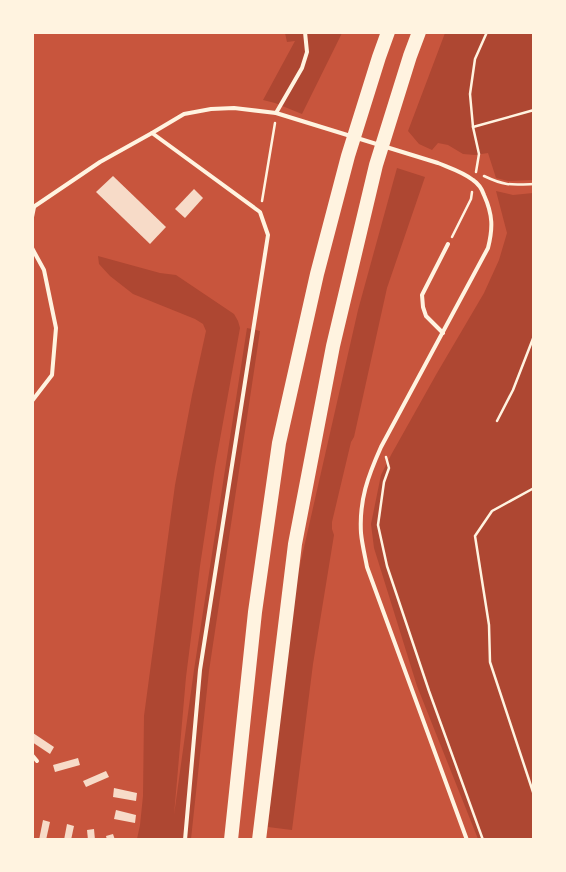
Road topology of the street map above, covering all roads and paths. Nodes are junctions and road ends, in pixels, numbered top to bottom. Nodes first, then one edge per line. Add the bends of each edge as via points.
1 (305, 32) edge
2 (388, 32) edge
3 (419, 32) edge
4 (487, 32) edge
5 (534, 110) edge
6 (276, 113) junction
7 (473, 126) junction
8 (152, 133) junction
9 (474, 180) junction
10 (534, 184) edge
11 (33, 207) edge
12 (260, 212) junction
13 (32, 216) edge
14 (448, 244) joint
15 (32, 248) edge
16 (443, 333) junction
17 (534, 336) edge
18 (32, 401) edge
19 (497, 421) dead end
20 (381, 447) junction
21 (534, 488) edge
22 (32, 754) edge
23 (37, 761) dead end
24 (534, 795) edge
25 (185, 840) edge
26 (231, 840) edge
27 (259, 840) edge
28 (467, 840) edge
29 (483, 840) edge

1 - 6 lane via 307,52 302,68
2 - 26 highway via 348,156 317,274 279,443 255,612
3 - 27 highway via 376,165 333,346 295,544
4 - 7 path via 476,59 471,85
5 - 7 path
6 - 8 lane via 211,109 184,114
6 - 9 lane via 438,163
6 - 12 path
7 - 10 path via 479,154 476,172 509,185
8 - 11 lane via 100,162
8 - 12 lane
9 - 14 path via 470,199
9 - 16 lane via 488,203 492,234 488,248
11 - 13 lane
12 - 25 lane via 268,236 200,670
14 - 16 lane via 422,295 426,316
15 - 18 lane via 44,270 56,328 52,375
16 - 20 lane
17 - 19 path
20 - 28 lane via 363,492 360,513 367,567
20 - 29 path via 389,468 378,525 387,566
21 - 24 path via 492,511 475,536 489,625 490,662
22 - 23 lane

